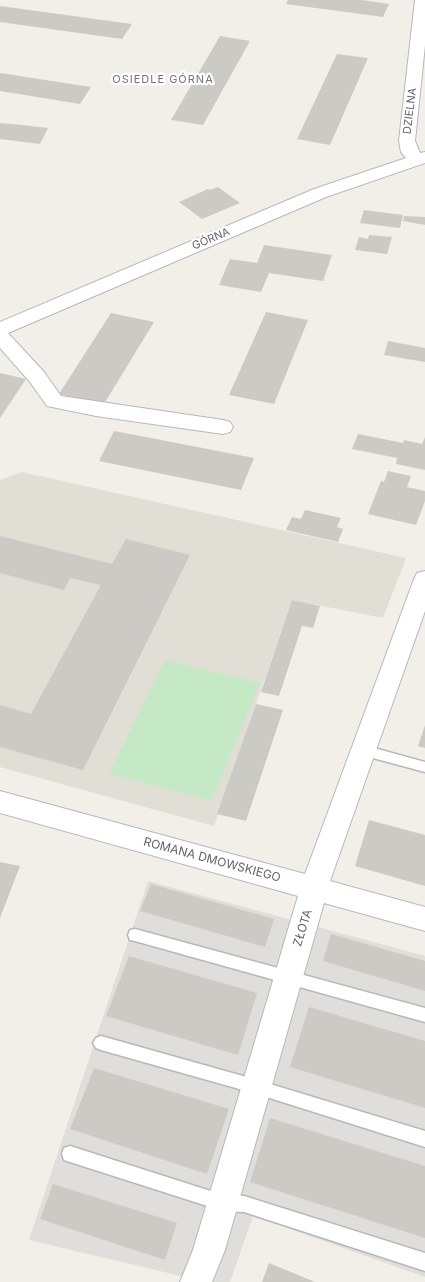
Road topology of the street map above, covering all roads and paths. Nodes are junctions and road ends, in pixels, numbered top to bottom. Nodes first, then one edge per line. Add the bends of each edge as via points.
1 (423, 4) edge
2 (421, 60) edge
3 (421, 158) edge
4 (0, 329) edge
5 (0, 336) edge
6 (222, 427) dead end
7 (425, 579) edge
8 (363, 750) junction
9 (425, 767) edge
10 (0, 802) edge
11 (315, 889) junction
12 (425, 919) edge
13 (135, 935) dead end
14 (288, 978) junction
15 (425, 1015) edge
16 (100, 1043) dead end
17 (257, 1087) junction
18 (425, 1139) edge
19 (70, 1154) dead end
20 (223, 1203) junction
21 (425, 1262) edge
22 (196, 1282) edge

1 - 2 street, DZIELNA
2 - 3 street, DZIELNA via 407,141 410,152
3 - 4 street, GÓRNA via 320,193
5 - 6 street via 54,401
7 - 8 street, ZŁOTA
8 - 9 lane
8 - 11 street, ZŁOTA
10 - 11 street, ROMANA DMOWSKIEGO
11 - 12 street, ROMANA DMOWSKIEGO
11 - 14 street, ZŁOTA
13 - 14 lane
14 - 15 lane
14 - 17 street, ZŁOTA
16 - 17 lane
17 - 18 lane
17 - 20 street, ZŁOTA
19 - 20 lane
20 - 21 lane via 244,1204
20 - 22 street, ZŁOTA

